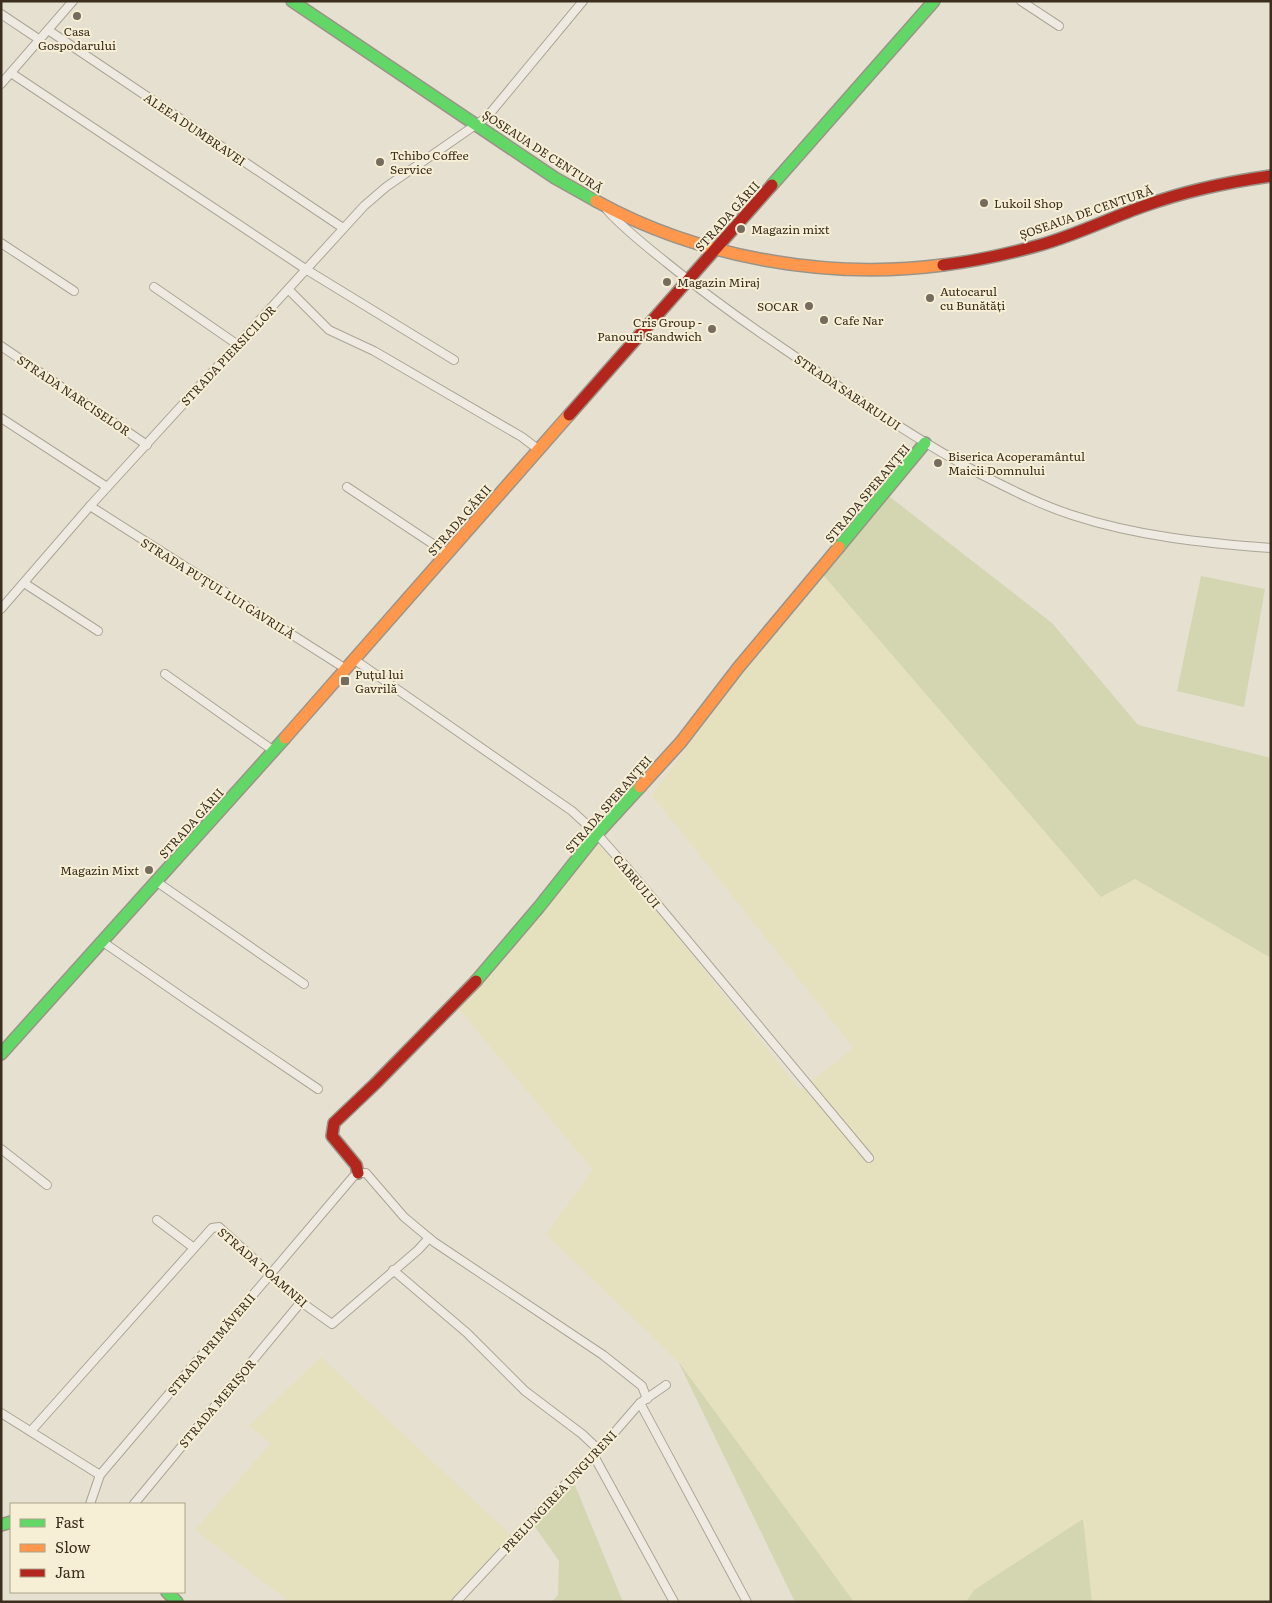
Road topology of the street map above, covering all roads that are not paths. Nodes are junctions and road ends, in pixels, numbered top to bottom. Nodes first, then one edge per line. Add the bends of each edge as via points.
1 (73, 1) edge
2 (292, 1) edge
3 (583, 1) edge
4 (934, 1) edge
5 (1021, 1) edge
6 (1, 14) edge
7 (1058, 26) dead end
8 (48, 30) junction
9 (40, 40) junction
10 (11, 74) junction
11 (1, 84) edge
12 (477, 125) junction
13 (1271, 176) edge
14 (603, 206) junction
15 (343, 228) junction
16 (1, 243) edge
17 (715, 250) junction
18 (306, 270) junction
19 (688, 280) junction
20 (154, 287) dead end
21 (289, 290) junction
22 (74, 292) dead end
23 (238, 345) junction
24 (1, 346) edge
25 (454, 360) dead end
26 (1, 418) edge
27 (925, 443) junction
28 (147, 444) junction
29 (539, 450) junction
30 (347, 487) dead end
31 (107, 488) junction
32 (90, 506) junction
33 (1271, 548) edge
34 (448, 554) junction
35 (24, 582) junction
36 (1, 609) edge
37 (98, 631) dead end
38 (355, 660) junction
39 (346, 669) junction
40 (165, 674) dead end
41 (274, 751) junction
42 (597, 834) junction
43 (157, 882) junction
44 (103, 942) junction
45 (304, 984) dead end
46 (1, 1054) edge
47 (318, 1089) dead end
48 (1, 1149) edge
49 (869, 1158) dead end
50 (362, 1174) junction
51 (47, 1186) dead end
52 (157, 1220) dead end
53 (429, 1238) junction
54 (194, 1248) junction
55 (392, 1270) junction
56 (270, 1274) junction
57 (301, 1302) junction
58 (666, 1385) dead end
59 (644, 1401) junction
60 (1, 1413) edge
61 (31, 1431) junction
62 (596, 1453) junction
63 (100, 1475) junction
64 (90, 1503) edge
65 (135, 1503) edge
66 (168, 1593) edge
67 (177, 1602) edge
68 (456, 1602) edge
69 (674, 1602) edge
70 (746, 1602) edge

1 - 8 street
2 - 12 main road, ȘOSEAUA DE CENTURĂ
3 - 12 street, STRADA PIERSICILOR
4 - 17 main road, STRADA GĂRII
5 - 7 street
6 - 9 street
8 - 9 street
8 - 15 street, ALEEA DUMBRAVEI
9 - 10 street
10 - 11 street
10 - 18 street
12 - 14 main road, ȘOSEAUA DE CENTURĂ
12 - 15 street, STRADA PIERSICILOR via 381,191
13 - 17 main road, ȘOSEAUA DE CENTURĂ via 1182,194 1039,245 941,266 871,270 821,268
14 - 17 main road, ȘOSEAUA DE CENTURĂ via 662,232
14 - 19 street, STRADA SABARULUI via 627,231
15 - 18 street, STRADA PIERSICILOR
16 - 22 street
17 - 19 main road, STRADA GĂRII
18 - 21 street, STRADA PIERSICILOR
18 - 25 street
19 - 27 street, STRADA SABARULUI via 854,398
19 - 29 main road, STRADA GĂRII
20 - 23 street
21 - 23 street, STRADA PIERSICILOR
21 - 29 street via 329,330 374,352
23 - 28 street, STRADA PIERSICILOR
24 - 28 street, STRADA NARCISELOR
26 - 31 street
27 - 33 street, STRADA SABARULUI via 1004,486 1071,514 1189,541
27 - 42 main road, STRADA SPERANȚEI via 738,668 681,742
28 - 31 street, STRADA PIERSICILOR
29 - 34 main road, STRADA GĂRII
30 - 34 street
31 - 32 street, STRADA PIERSICILOR
32 - 35 street, STRADA PIERSICILOR
32 - 39 street, STRADA PUȚUL LUI GAVRILĂ
34 - 38 main road, STRADA GĂRII
35 - 36 street, STRADA PIERSICILOR
35 - 37 street
38 - 39 main road, STRADA GĂRII
38 - 42 street, GABRULUI via 572,811
39 - 41 main road, STRADA GĂRII
40 - 41 street
41 - 43 main road, STRADA GĂRII
42 - 49 street, GABRULUI
42 - 50 main road, STRADA SPERANȚEI via 477,979 334,1123 332,1136
43 - 44 main road, STRADA GĂRII
43 - 45 street
44 - 46 main road, STRADA GĂRII
44 - 47 street
48 - 51 street
50 - 53 street
50 - 56 street, STRADA PRIMĂVERII via 353,1177
52 - 54 street
53 - 55 street, STRADA TOAMNEI
53 - 59 street via 603,1355 642,1386
54 - 56 street, STRADA TOAMNEI via 212,1228 218,1227
54 - 61 street, STRADA TOAMNEI
55 - 57 street, STRADA TOAMNEI via 332,1324
55 - 62 street via 467,1333 525,1391 582,1434
56 - 57 street, STRADA TOAMNEI
56 - 63 street, STRADA PRIMĂVERII
57 - 65 street, STRADA MERIȘOR
58 - 59 street, PRELUNGIREA UNGURENI
59 - 62 street, PRELUNGIREA UNGURENI
59 - 70 street
60 - 61 street
61 - 63 street
62 - 68 street, PRELUNGIREA UNGURENI
62 - 69 street
63 - 64 street, STRADA PRIMĂVERII
66 - 67 main road

